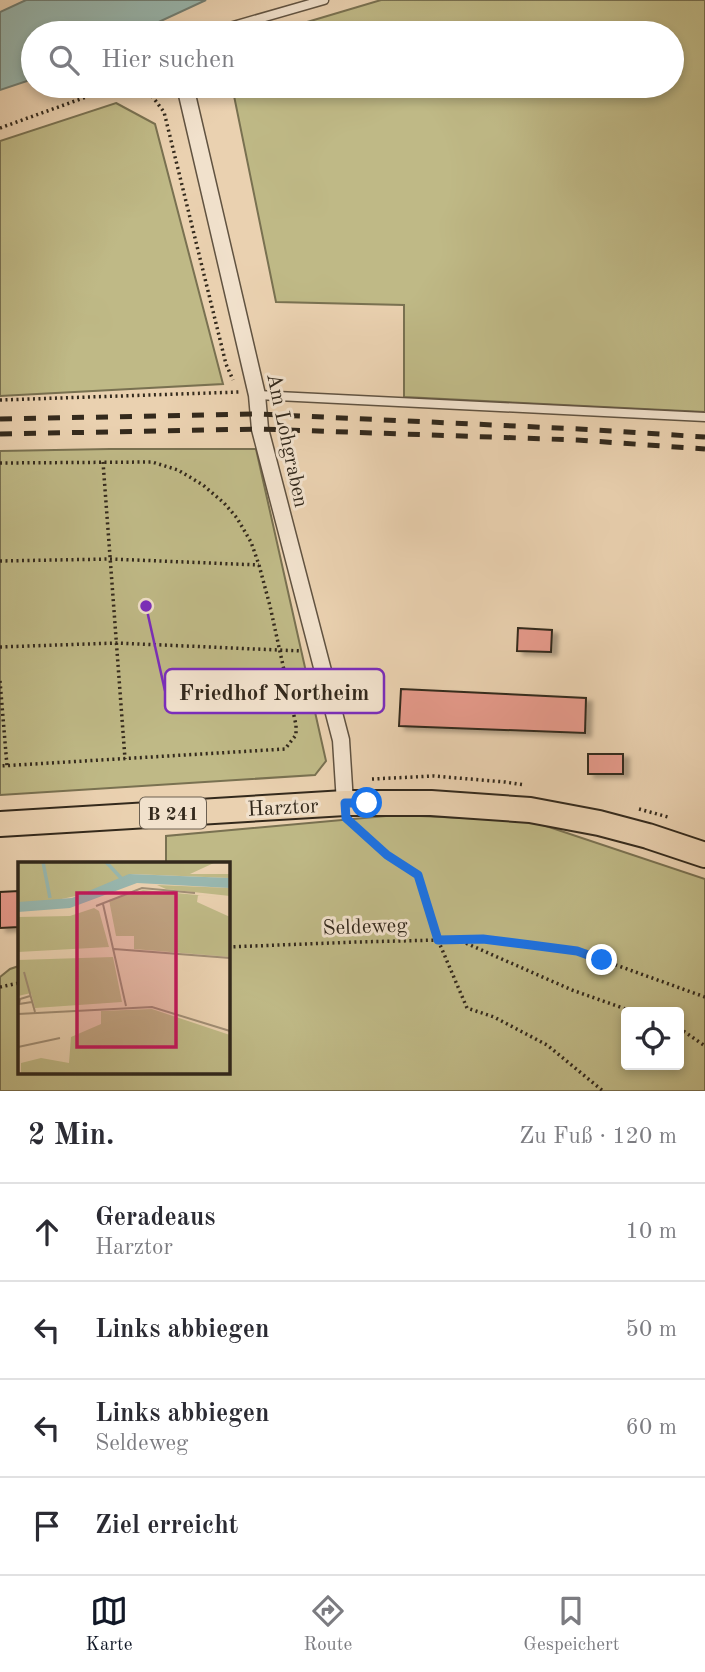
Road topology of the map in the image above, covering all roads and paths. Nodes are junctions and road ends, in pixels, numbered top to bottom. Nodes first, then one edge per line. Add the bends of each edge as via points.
1 (324, 0) edge
2 (251, 21) edge
3 (83, 98) edge
4 (154, 98) edge
5 (188, 98) edge
6 (0, 128) edge
7 (239, 392) junction
8 (257, 395) junction
9 (0, 400) edge
10 (705, 417) edge
11 (103, 462) junction
12 (0, 463) edge
13 (111, 559) junction
14 (0, 561) edge
15 (259, 565) junction
16 (116, 643) junction
17 (0, 648) edge
18 (280, 651) junction
19 (318, 651) junction
20 (0, 681) edge
21 (125, 759) junction
22 (0, 766) edge
23 (7, 766) junction
24 (345, 803) junction
25 (0, 824) edge
26 (705, 855) edge
27 (438, 940) junction
28 (459, 940) junction
29 (229, 947) edge
30 (18, 984) edge
31 (0, 987) edge
32 (705, 997) edge
33 (621, 1007) edge
34 (684, 1031) edge
35 (705, 1046) edge
36 (603, 1091) edge

1 - 2 lane
3 - 6 path
4 - 7 path via 164,112 226,364
5 - 8 street, Am Lohgraben
7 - 8 path
7 - 9 path
8 - 10 lane
8 - 19 street, Am Lohgraben via 260,429
11 - 12 path
11 - 13 path
11 - 15 path via 152,462 203,485 237,518
13 - 14 path
13 - 15 path
13 - 16 path
15 - 18 path
16 - 17 path
16 - 18 path
16 - 21 path
18 - 19 path
18 - 21 path via 296,725 296,735 285,749
19 - 24 street, Am Lohgraben via 341,740
20 - 23 path
21 - 23 path
22 - 23 path
24 - 25 main road, Harztor / B 241
24 - 26 main road, Harztor / B 241 via 530,810 599,823
24 - 27 path via 346,818 387,855 418,875
27 - 28 path, Seldeweg
27 - 29 path, Seldeweg
27 - 36 path via 467,1008 547,1045
28 - 32 path, Seldeweg via 577,951
28 - 33 path
30 - 31 path
34 - 35 path

